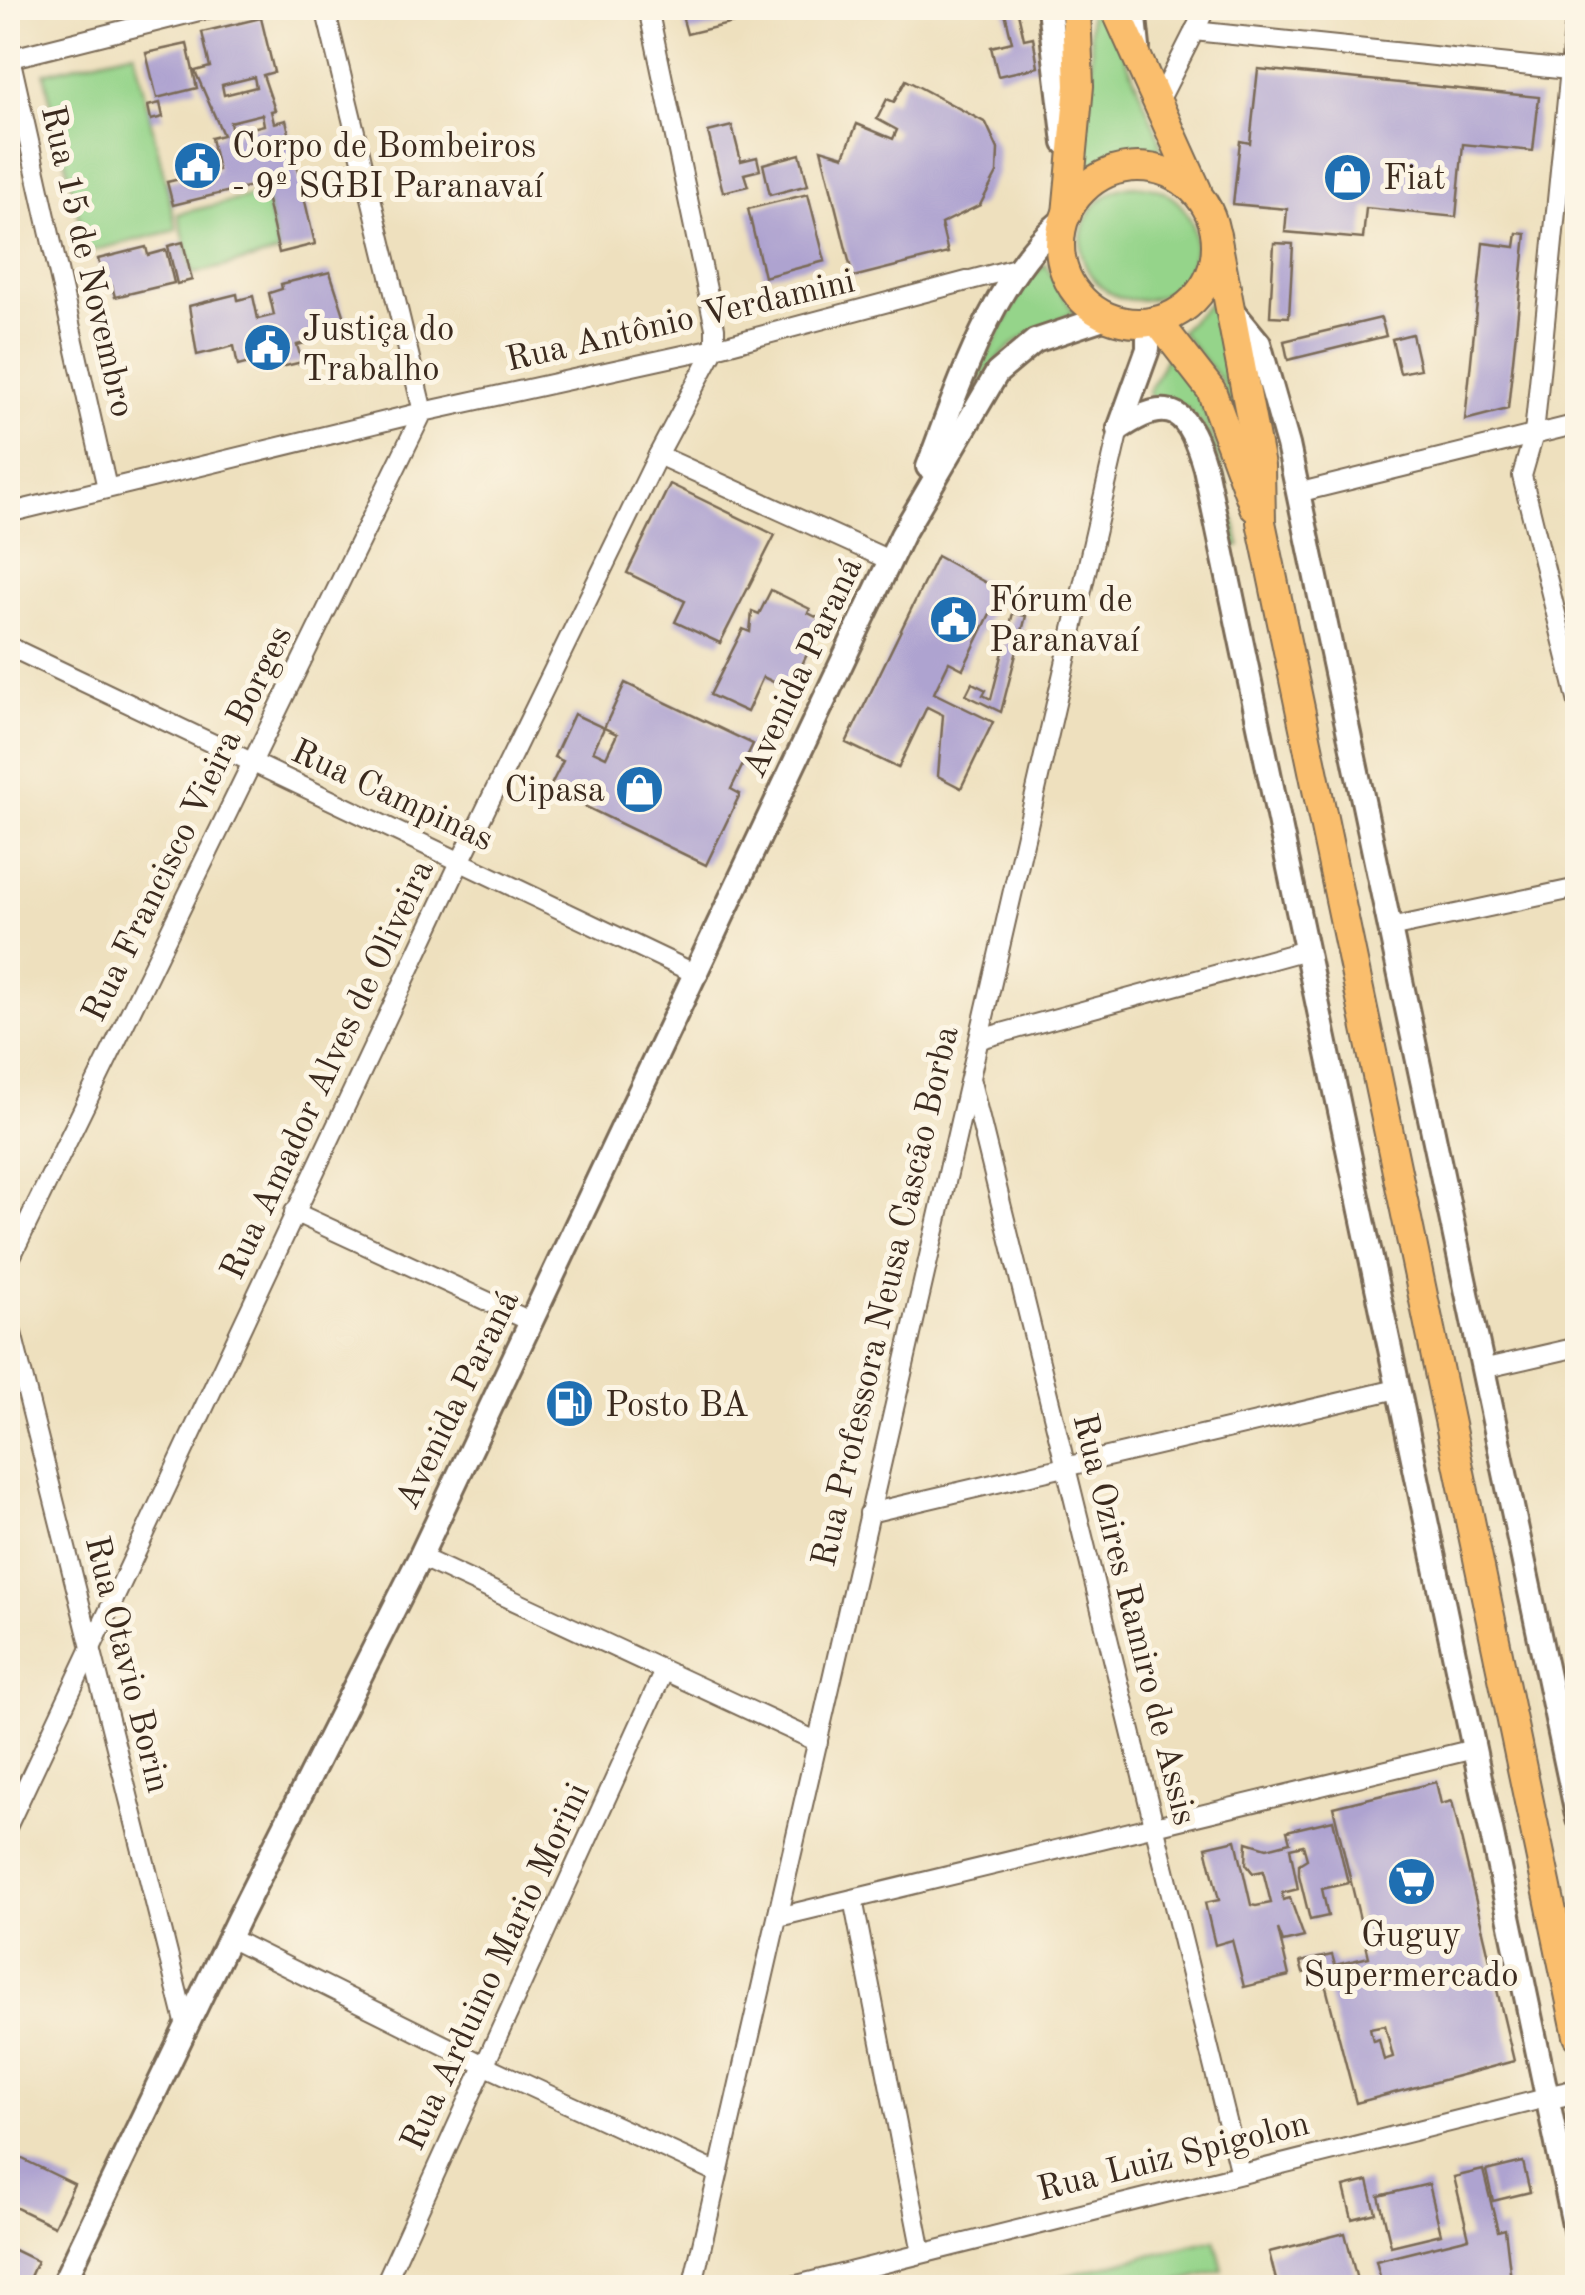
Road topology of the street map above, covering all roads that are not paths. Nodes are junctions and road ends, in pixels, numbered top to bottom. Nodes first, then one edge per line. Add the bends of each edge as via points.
1 (211, 8) edge
2 (325, 8) edge
3 (648, 8) edge
4 (1049, 8) edge
5 (1076, 8) edge
6 (1114, 8) edge
7 (1134, 8) edge
8 (1206, 8) edge
9 (1576, 8) edge
10 (1194, 31) junction
11 (8, 55) edge
12 (1140, 66) junction
13 (1574, 70) edge
14 (1157, 105) junction
15 (1068, 171) junction
16 (1199, 196) junction
17 (1066, 216) junction
18 (1216, 235) junction
19 (1016, 268) junction
20 (1231, 309) junction
21 (1106, 317) junction
22 (1153, 322) junction
23 (715, 348) junction
24 (423, 412) junction
25 (1578, 424) edge
26 (1119, 430) junction
27 (1534, 434) junction
28 (658, 456) junction
29 (107, 488) junction
30 (1297, 493) junction
31 (8, 513) edge
32 (1261, 522) junction
33 (902, 535) junction
34 (889, 560) junction
35 (8, 646) edge
36 (1578, 703) edge
37 (251, 764) junction
38 (460, 860) junction
39 (1578, 888) edge
40 (1390, 928) junction
41 (1306, 950) junction
42 (698, 975) junction
43 (980, 1039) junction
44 (970, 1079) junction
45 (294, 1212) junction
46 (8, 1263) edge
47 (8, 1317) edge
48 (532, 1322) junction
49 (1578, 1347) edge
50 (1482, 1370) junction
51 (1398, 1389) junction
52 (1065, 1467) junction
53 (869, 1512) junction
54 (420, 1557) junction
55 (90, 1642) junction
56 (664, 1671) junction
57 (818, 1742) junction
58 (1474, 1749) junction
59 (1578, 1818) edge
60 (8, 1825) edge
61 (1153, 1826) junction
62 (853, 1899) junction
63 (778, 1917) junction
64 (229, 1938) junction
65 (186, 2026) junction
66 (1578, 2036) edge
67 (484, 2066) junction
68 (1578, 2091) edge
69 (1546, 2098) junction
70 (718, 2173) junction
71 (1240, 2174) junction
72 (1578, 2244) edge
73 (922, 2253) junction
74 (61, 2288) edge
75 (383, 2288) edge
76 (692, 2288) edge
77 (786, 2288) edge

1 - 11 street
2 - 24 street
3 - 23 street
4 - 15 street
5 - 15 main road via 1079,86
6 - 12 main road
7 - 12 street
8 - 10 street
9 - 13 street
10 - 13 street
10 - 14 street
11 - 29 street, Rua 15 de Novembro
12 - 14 main road
13 - 27 street
14 - 16 main road
15 - 17 main road
16 - 17 main road via 1168,172 1128,167 1092,182
16 - 18 main road
17 - 19 street, Avenida Paraná
17 - 21 main road via 1063,268 1080,298
18 - 20 main road
18 - 22 main road via 1209,280 1187,306
19 - 23 street, Rua Antônio Verdamini
19 - 33 street, Avenida Paraná via 946,419
20 - 30 street via 1260,343
20 - 32 main road via 1260,466
21 - 22 main road
21 - 33 street, Avenida Paraná via 1035,341 997,373
22 - 26 street, Rua Professora Neusa Cascão Borba
22 - 32 main road via 1211,390
23 - 24 street, Rua Antônio Verdamini
23 - 28 street, Rua Amador Alves de Oliveira
24 - 29 street, Rua Antônio Verdamini
24 - 37 street, Rua Francisco Vieira Borges
25 - 27 street
26 - 41 street via 1149,411 1171,410 1197,439
26 - 43 street, Rua Professora Neusa Cascão Borba
27 - 30 street
27 - 36 street via 1522,476
28 - 34 street
28 - 38 street, Rua Amador Alves de Oliveira
29 - 31 street, Rua Antônio Verdamini
30 - 40 street
32 - 66 main road
33 - 34 street, Avenida Paraná
34 - 42 street, Avenida Paraná
35 - 37 street, Rua Campinas
37 - 38 street, Rua Campinas
37 - 46 street, Rua Francisco Vieira Borges
38 - 42 street, Rua Campinas
38 - 45 street, Rua Amador Alves de Oliveira
39 - 40 street
40 - 50 street
41 - 43 street
41 - 51 street
42 - 48 street, Avenida Paraná
43 - 44 street, Rua Professora Neusa Cascão Borba
44 - 52 street, Rua Ozires Ramiro de Assis
44 - 53 street, Rua Professora Neusa Cascão Borba
45 - 48 street
45 - 55 street, Rua Amador Alves de Oliveira
47 - 55 street, Rua Otavio Borin
48 - 54 street, Avenida Paraná
49 - 50 street
50 - 59 street
51 - 52 street
51 - 58 street
52 - 53 street
52 - 61 street, Rua Ozires Ramiro de Assis
53 - 57 street, Rua Professora Neusa Cascão Borba
54 - 56 street
54 - 64 street, Avenida Paraná
55 - 60 street, Rua Amador Alves de Oliveira
55 - 65 street, Rua Otavio Borin
56 - 57 street
56 - 67 street, Rua Arduino Mario Morini
57 - 63 street, Rua Professora Neusa Cascão Borba
58 - 61 street
58 - 69 street
61 - 62 street
61 - 71 street, Rua Ozires Ramiro de Assis
62 - 63 street
62 - 73 street
63 - 70 street, Rua Professora Neusa Cascão Borba
64 - 65 street, Avenida Paraná
64 - 67 street
65 - 74 street, Avenida Paraná
67 - 70 street
67 - 75 street, Rua Arduino Mario Morini
68 - 69 street, Rua Luiz Spigolon
69 - 71 street, Rua Luiz Spigolon
69 - 72 street
70 - 76 street, Rua Professora Neusa Cascão Borba
71 - 73 street, Rua Luiz Spigolon
73 - 77 street, Rua Luiz Spigolon

